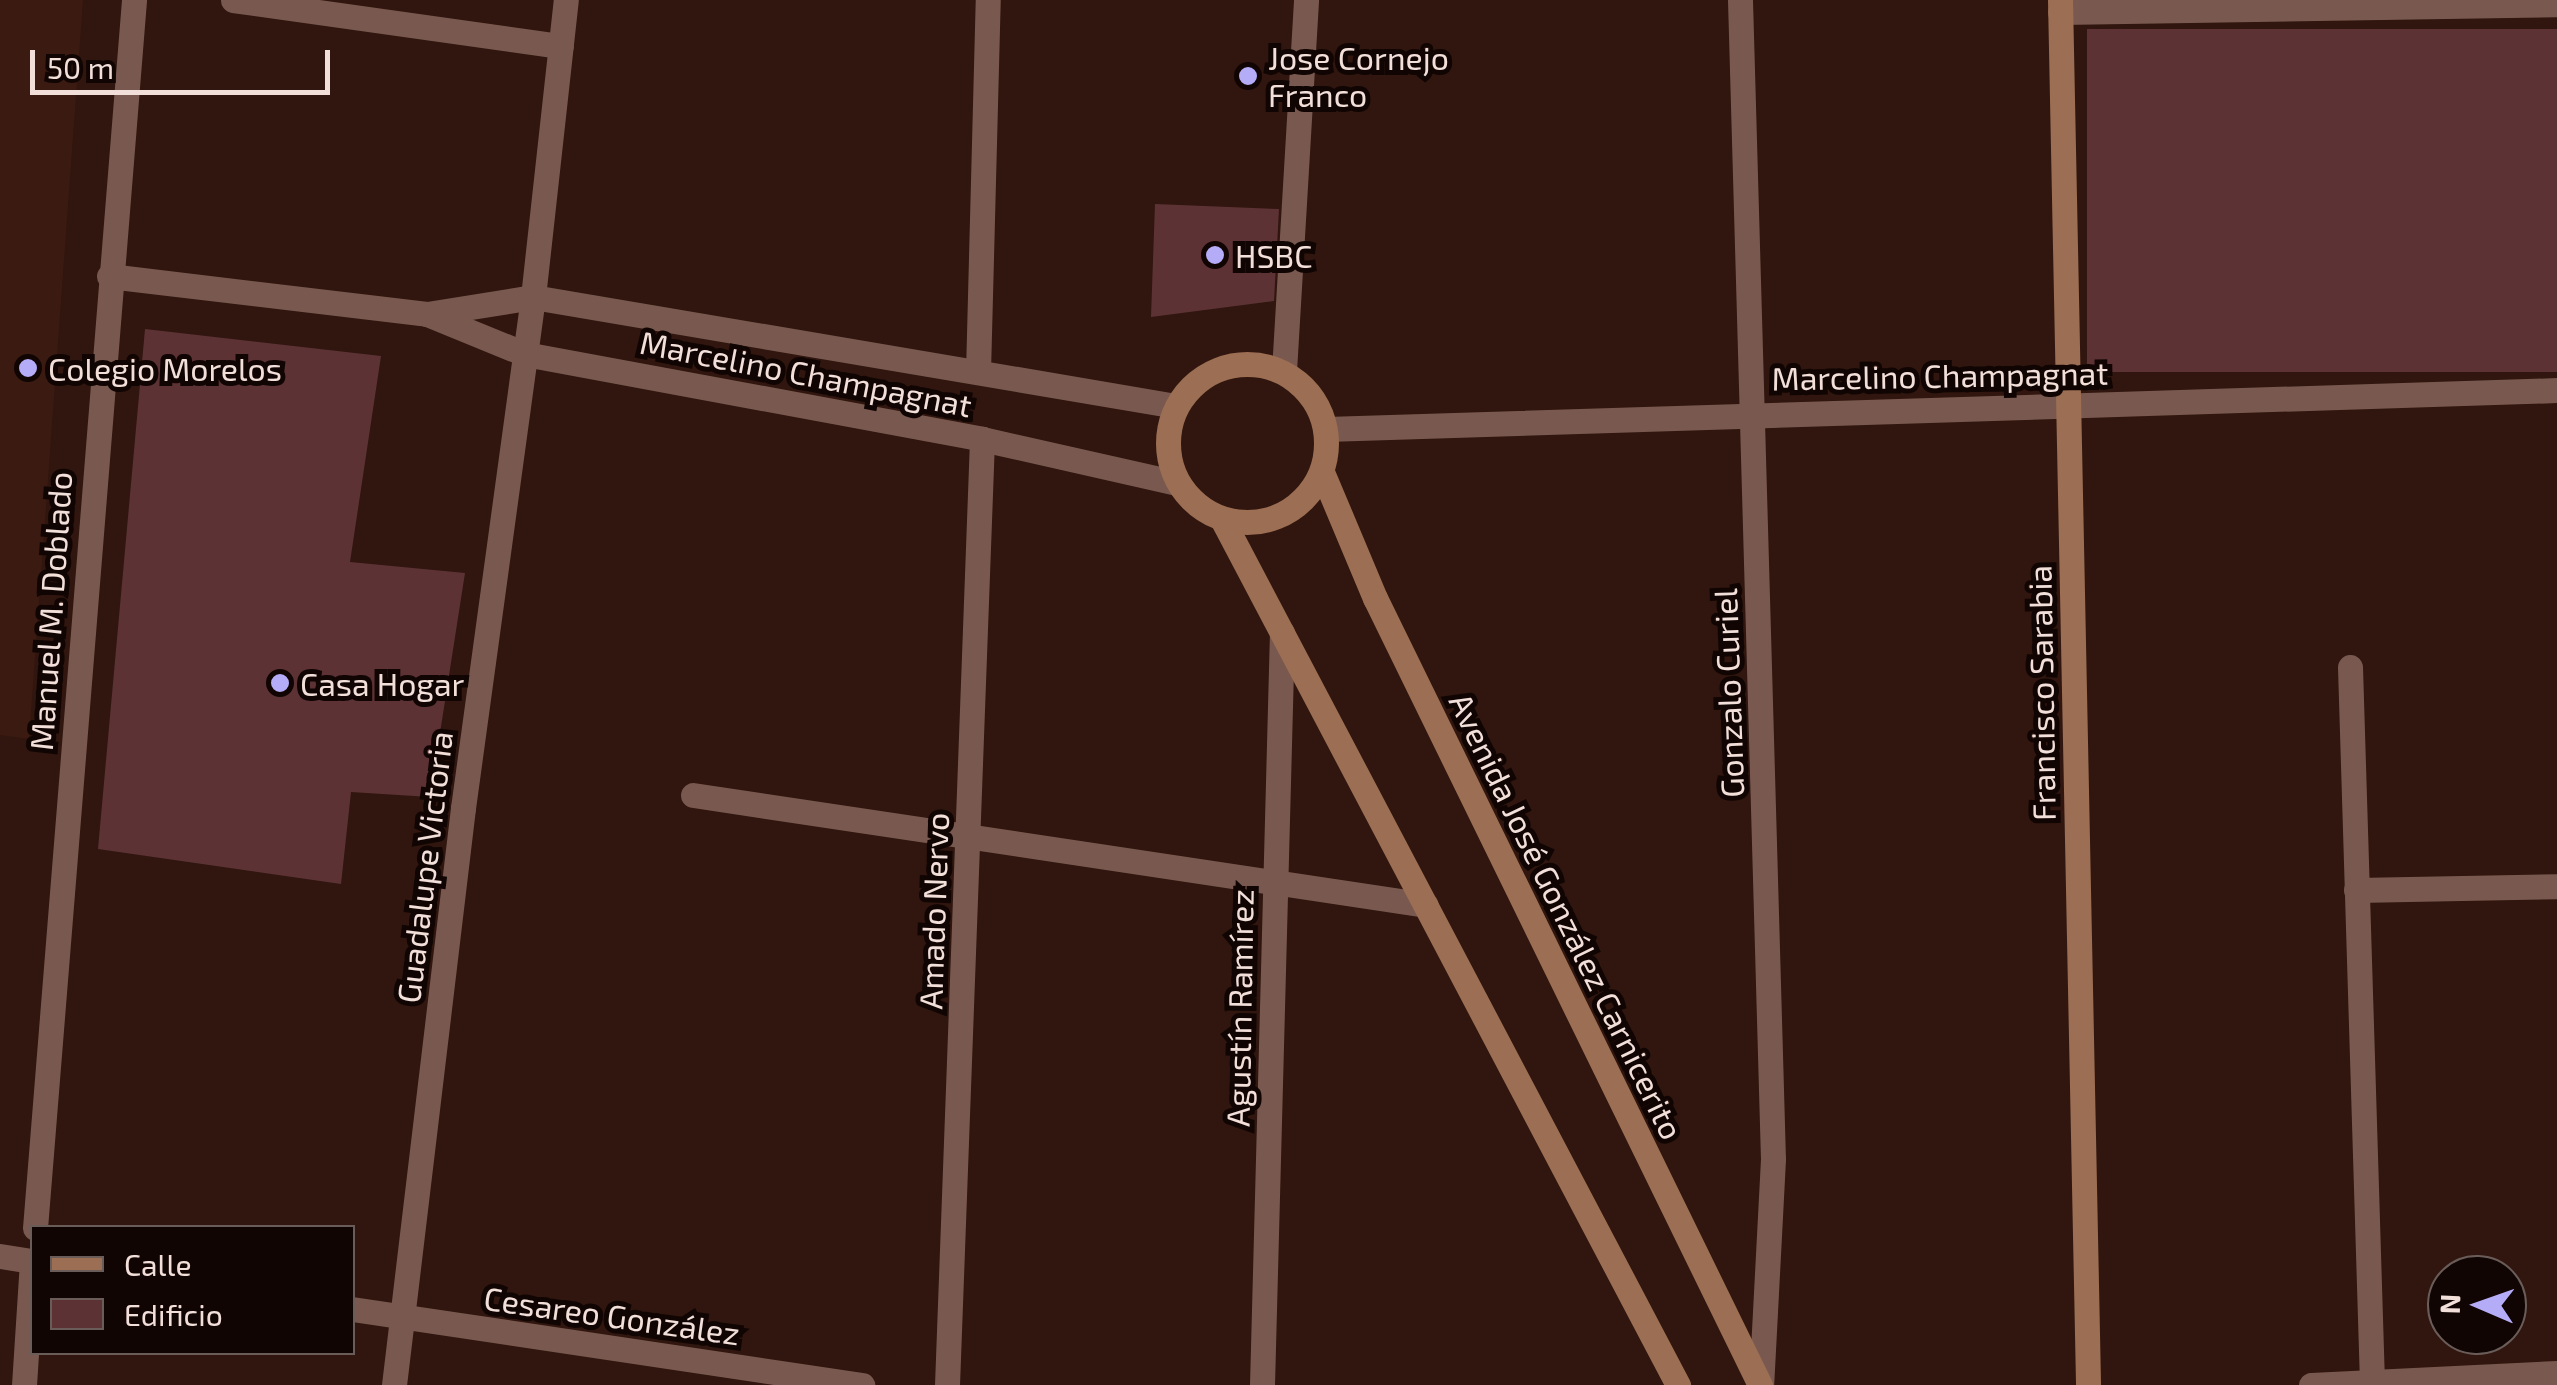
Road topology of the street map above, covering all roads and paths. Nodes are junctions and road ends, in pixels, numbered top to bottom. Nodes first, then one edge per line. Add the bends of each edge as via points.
1 (134, 0) edge
2 (234, 0) edge
3 (566, 0) edge
4 (988, 0) edge
5 (1306, 0) edge
6 (1740, 0) edge
7 (2557, 4) edge
8 (2060, 6) edge
9 (560, 46) junction
10 (109, 276) junction
11 (532, 297) junction
12 (427, 314) junction
13 (525, 354) junction
14 (978, 372) junction
15 (1284, 372) junction
16 (2557, 390) edge
17 (2067, 404) junction
18 (1176, 406) junction
19 (1753, 412) junction
20 (1326, 429) junction
21 (982, 439) junction
22 (1322, 472) junction
23 (1177, 483) junction
24 (1222, 520) junction
25 (1282, 632) junction
26 (2350, 666) dead end
27 (694, 795) dead end
28 (968, 840) junction
29 (1275, 882) junction
30 (2557, 886) edge
31 (2356, 890) junction
32 (1426, 905) junction
33 (35, 1225) edge
34 (0, 1256) edge
35 (30, 1261) edge
36 (30, 1292) edge
37 (355, 1310) edge
38 (402, 1317) junction
39 (2557, 1373) edge
40 (2372, 1381) junction
41 (24, 1385) edge
42 (394, 1385) edge
43 (862, 1385) edge
44 (947, 1385) edge
45 (1262, 1385) edge
46 (1678, 1385) edge
47 (1761, 1385) edge
48 (2088, 1385) edge
49 (2311, 1385) edge

1 - 10 street, Manuel M. Doblado
2 - 9 street
3 - 9 street, Guadalupe Victoria
4 - 14 street
5 - 15 street
6 - 19 street, Gonzalo Curiel
7 - 8 street
8 - 17 street, Francisco Sarabia
9 - 11 street, Guadalupe Victoria
10 - 12 street, Marcelino Champagnat
10 - 33 street, Manuel M. Doblado
11 - 12 street, Marcelino Champagnat
11 - 13 street, Guadalupe Victoria
11 - 14 street, Marcelino Champagnat
12 - 13 street, Marcelino Champagnat
13 - 21 street, Marcelino Champagnat
13 - 38 street, Guadalupe Victoria
14 - 18 street, Marcelino Champagnat
15 - 18 street via 1243,362 1204,375
15 - 20 street via 1312,396
16 - 17 street, Marcelino Champagnat
17 - 19 street, Marcelino Champagnat
17 - 48 street, Francisco Sarabia
18 - 23 street via 1167,444
19 - 20 street, Marcelino Champagnat
19 - 47 street, Gonzalo Curiel via 1773,1159
20 - 22 street
21 - 23 street, Marcelino Champagnat
21 - 28 street, Amado Nervo
22 - 24 street via 1306,498 1281,516 1252,523
22 - 47 street, Avenida José González Carnicerito via 1375,598
23 - 24 street via 1196,506
24 - 25 street
25 - 29 street, Agustín Ramírez
25 - 32 street
26 - 31 street
27 - 28 street
28 - 29 street
28 - 44 street, Amado Nervo
29 - 32 street
29 - 45 street, Agustín Ramírez
30 - 31 street
31 - 40 street
32 - 46 street
34 - 35 street
36 - 41 street
37 - 38 street, Cesareo González
38 - 42 street, Guadalupe Victoria
38 - 43 street, Cesareo González
39 - 40 street
40 - 49 street

